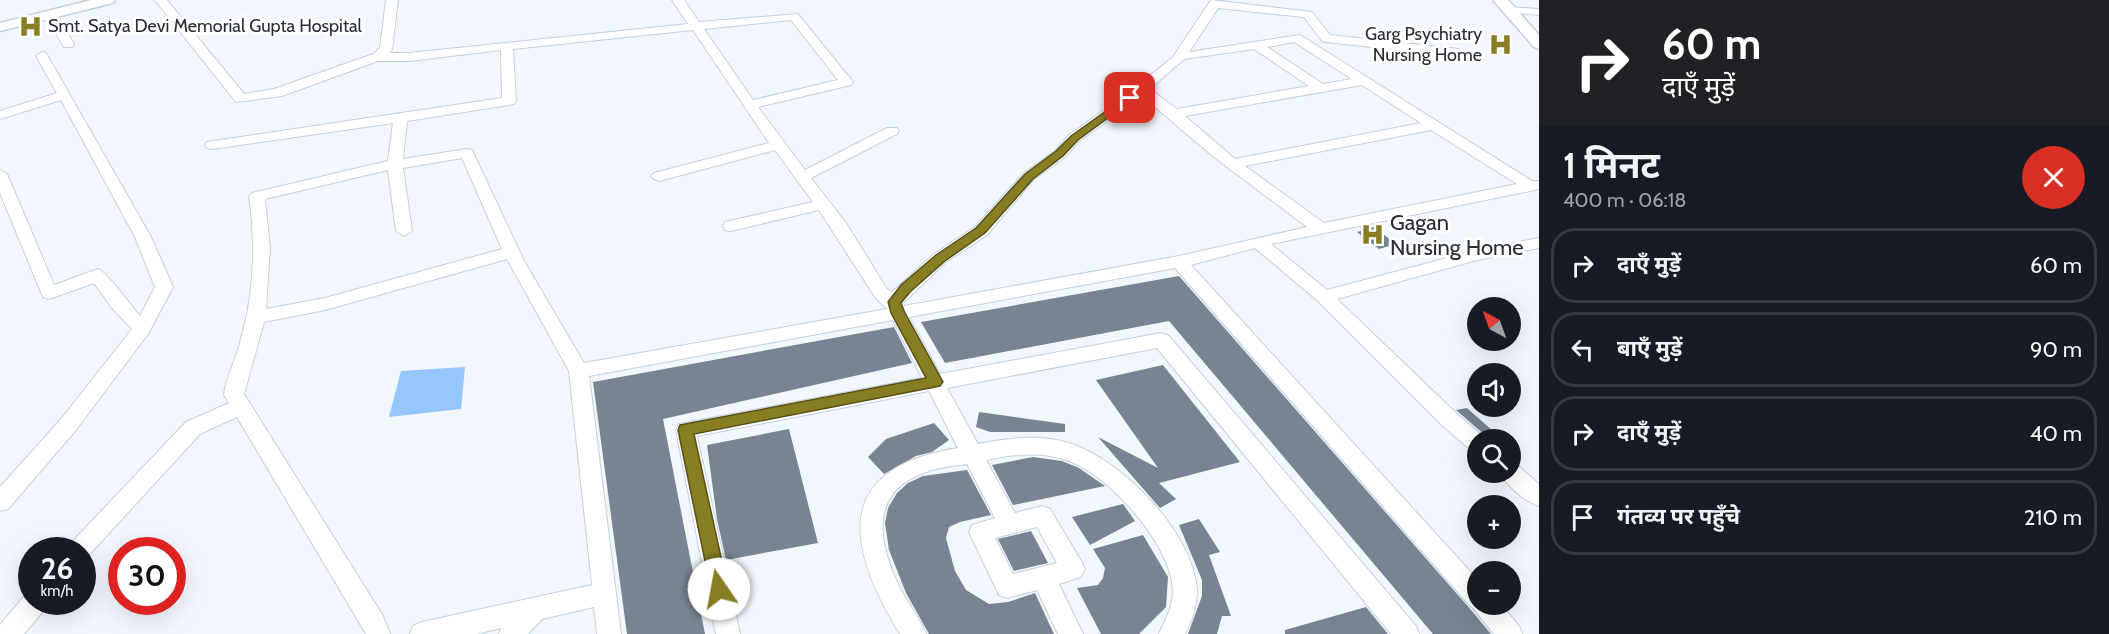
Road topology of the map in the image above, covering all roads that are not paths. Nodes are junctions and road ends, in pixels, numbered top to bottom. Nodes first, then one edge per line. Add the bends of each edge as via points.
1 (108, 0) edge
2 (393, 0) edge
3 (678, 0) edge
4 (164, 1) edge
5 (90, 2) edge
6 (1215, 2) edge
7 (1504, 5) edge
8 (1539, 12) edge
9 (51, 14) junction
10 (0, 27) edge
11 (698, 27) junction
12 (1296, 38) junction
13 (1326, 38) junction
14 (68, 44) dead end
15 (1255, 44) junction
16 (1539, 44) edge
17 (507, 46) junction
18 (1455, 52) dead end
19 (42, 56) dead end
20 (1180, 56) junction
21 (377, 57) junction
22 (1363, 81) junction
23 (1320, 88) junction
24 (1142, 89) junction
25 (65, 95) junction
26 (751, 105) junction
27 (1174, 114) junction
28 (0, 115) edge
29 (400, 118) junction
30 (1434, 125) junction
31 (892, 131) dead end
32 (212, 144) dead end
33 (779, 145) junction
34 (1232, 164) junction
35 (395, 165) junction
36 (0, 174) edge
37 (659, 176) dead end
38 (802, 177) junction
39 (1534, 185) edge
40 (823, 204) junction
41 (731, 226) dead end
42 (1321, 229) junction
43 (404, 231) dead end
44 (1257, 242) junction
45 (1539, 243) edge
46 (511, 252) junction
47 (1179, 262) junction
48 (1324, 297) junction
49 (896, 308) junction
50 (255, 317) junction
51 (142, 329) junction
52 (579, 370) junction
53 (935, 382) junction
54 (239, 407) junction
55 (1467, 435) edge
56 (973, 454) junction
57 (1521, 481) edge
58 (1539, 496) edge
59 (0, 502) edge
60 (1009, 524) junction
61 (91, 537) edge
62 (1043, 577) junction
63 (1467, 586) edge
64 (604, 594) junction
65 (534, 610) junction
66 (24, 615) edge
67 (1494, 615) edge
68 (8, 634) edge
69 (378, 634) edge
70 (422, 634) edge
71 (511, 634) edge
72 (609, 634) edge
73 (728, 634) edge
74 (914, 634) edge
75 (1071, 634) edge
76 (1170, 634) edge
77 (1407, 634) edge
78 (1510, 634) edge

1 - 5 street
2 - 21 street via 386,49
3 - 11 street
4 - 21 street via 241,99 277,93
5 - 9 street
6 - 13 street via 1308,14
6 - 20 street
7 - 8 street
7 - 16 street
9 - 10 street
9 - 14 street
11 - 17 street
11 - 26 street
11 - 26 street via 794,16 846,82
12 - 13 street
12 - 15 street
12 - 22 street
13 - 18 street
15 - 20 street
15 - 23 street
17 - 21 street
17 - 29 street via 509,101
19 - 25 street
20 - 24 street
22 - 23 street
22 - 30 street
23 - 27 street
24 - 27 street
24 - 49 street via 1029,176 981,231 940,258 905,289
25 - 28 street
25 - 51 street via 142,237 164,287
26 - 33 street
27 - 34 street
29 - 32 street
29 - 35 street
30 - 34 street
30 - 39 street
31 - 38 street
33 - 37 street
33 - 38 street
34 - 42 street
35 - 43 street
35 - 46 street via 467,153
35 - 50 street via 257,196 261,238
36 - 51 street via 49,293 98,275
38 - 40 street
39 - 42 street
40 - 41 street
40 - 49 street via 881,293
42 - 44 street
44 - 47 street
44 - 48 street
45 - 48 street via 1477,255
46 - 50 street via 325,304
46 - 52 street
47 - 49 street
47 - 63 street
48 - 55 street
49 - 52 street
49 - 53 street
50 - 54 street via 234,387
51 - 59 street via 69,424
52 - 64 street
53 - 56 street
53 - 73 street via 686,430
53 - 77 street via 1161,340
54 - 61 street via 193,428
54 - 69 street
56 - 60 street
56 - 74 street via 929,462 907,471 877,498 870,522 874,552 904,622
56 - 76 street via 1021,446 1051,447 1080,456 1137,501 1181,567 1186,594 1179,622
57 - 58 street
60 - 62 street via 1042,516 1073,569
60 - 62 street via 980,532 1008,587
62 - 75 street
64 - 65 street
64 - 72 street
65 - 70 street
65 - 71 street
66 - 68 street
67 - 78 street

